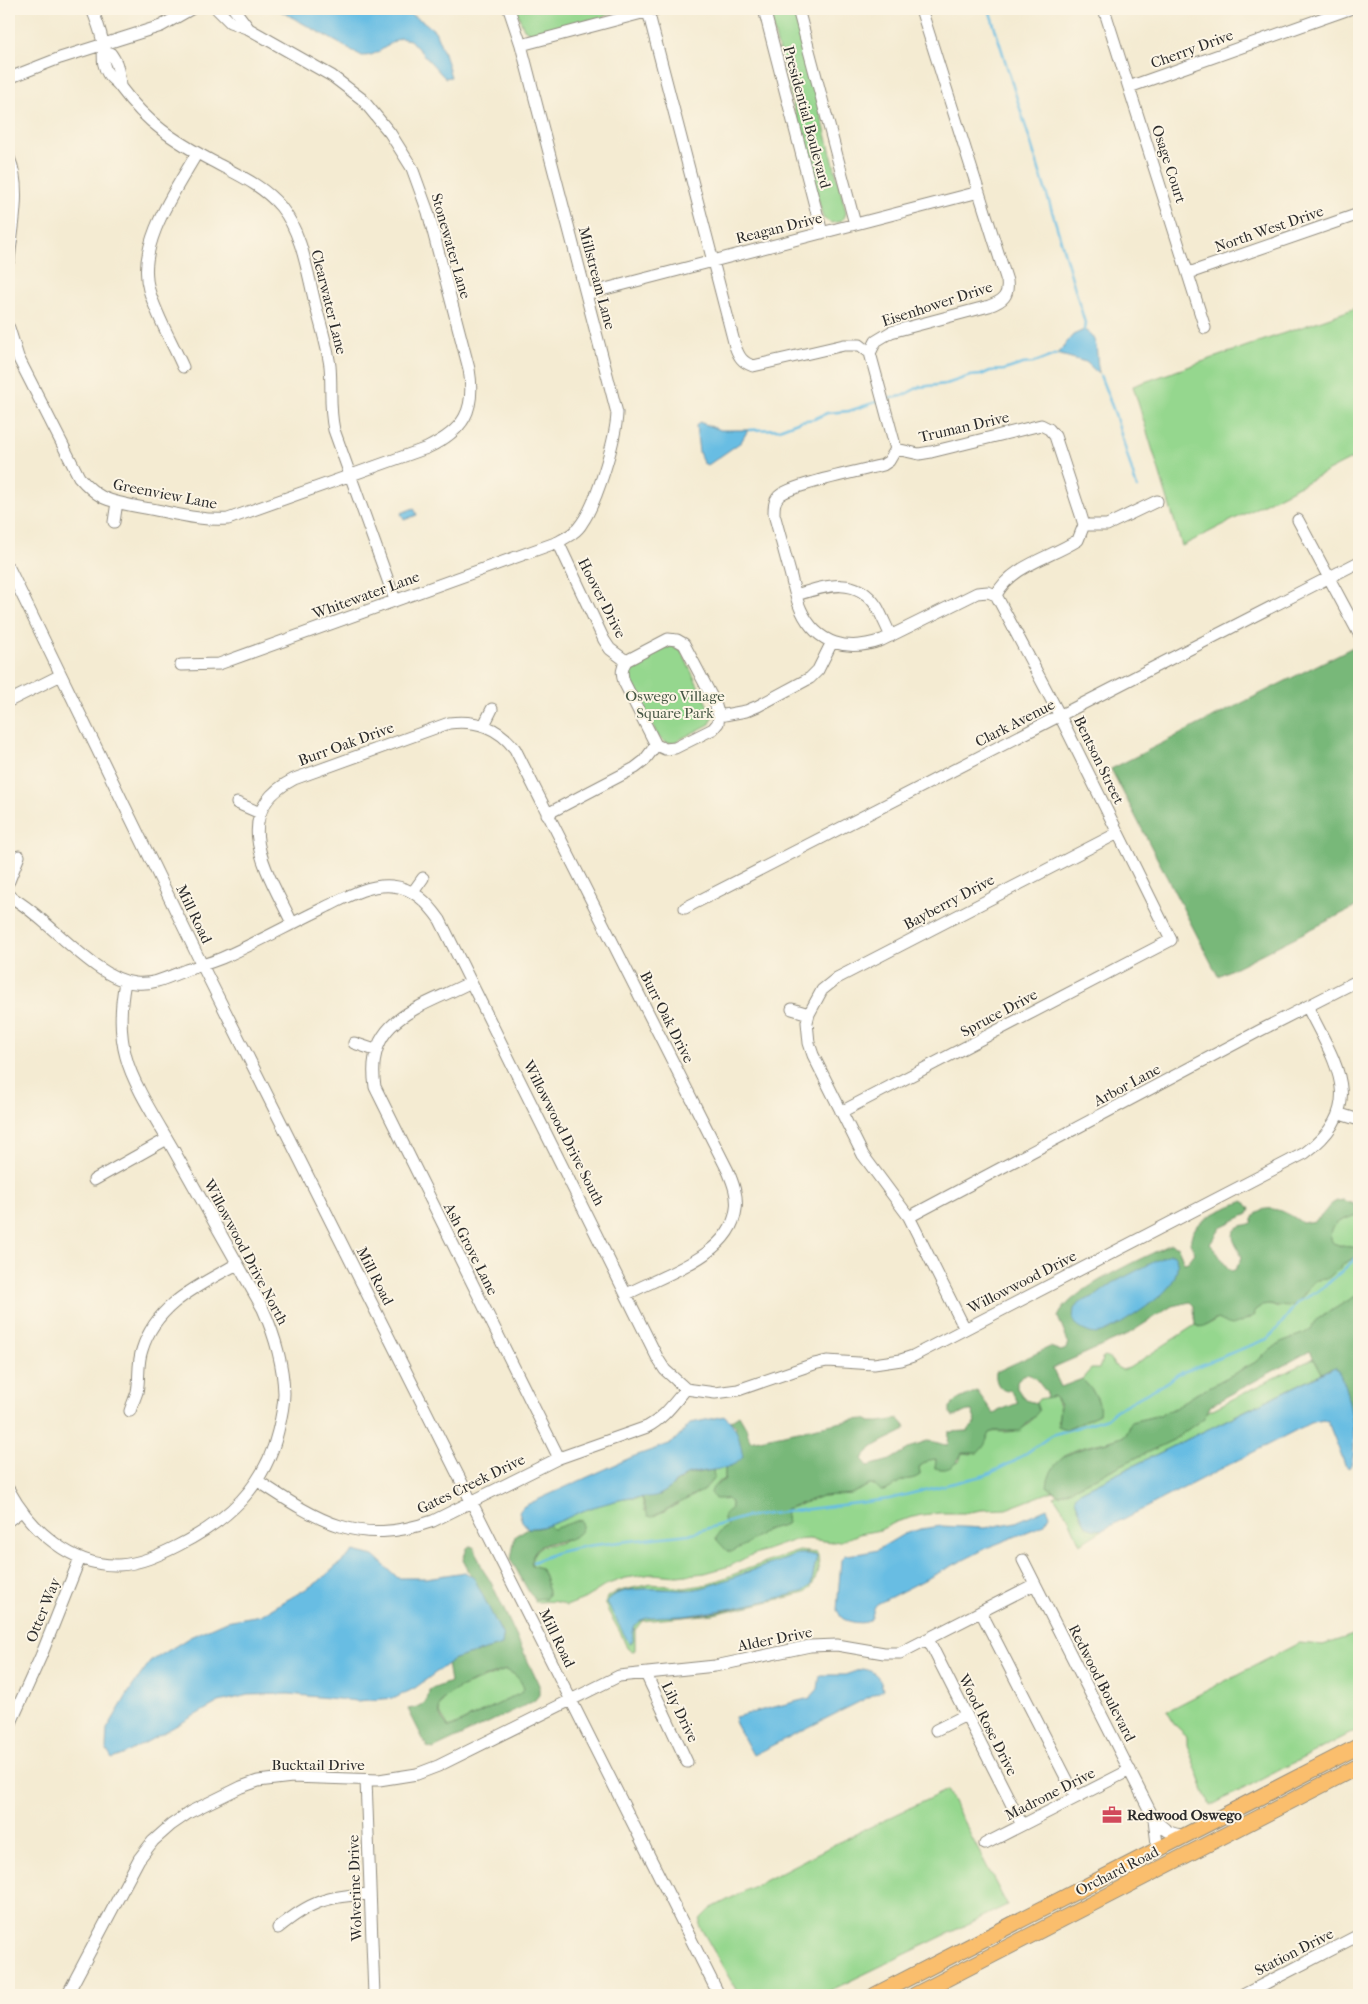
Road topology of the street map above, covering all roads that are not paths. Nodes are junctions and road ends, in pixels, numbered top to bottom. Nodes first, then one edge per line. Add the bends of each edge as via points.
1 (92, 9) edge
2 (191, 9) edge
3 (217, 9) edge
4 (234, 9) edge
5 (509, 9) edge
6 (764, 9) edge
7 (798, 9) edge
8 (921, 9) edge
9 (1104, 9) edge
10 (1349, 9) edge
11 (652, 10) edge
12 (249, 29) junction
13 (103, 45) junction
14 (522, 45) junction
15 (9, 78) edge
16 (1129, 87) junction
17 (197, 153) junction
18 (9, 158) edge
19 (978, 192) junction
20 (1359, 214) edge
21 (11, 219) edge
22 (855, 224) junction
23 (822, 233) junction
24 (9, 260) edge
25 (712, 260) junction
26 (1189, 273) junction
27 (586, 294) junction
28 (9, 328) edge
29 (1206, 328) dead end
30 (870, 352) junction
31 (183, 367) dead end
32 (896, 449) junction
33 (350, 476) junction
34 (1157, 501) dead end
35 (117, 502) junction
36 (1298, 520) dead end
37 (114, 522) dead end
38 (1084, 524) junction
39 (558, 542) junction
40 (1359, 562) edge
41 (9, 568) edge
42 (1329, 578) junction
43 (796, 595) junction
44 (996, 595) junction
45 (395, 600) junction
46 (1359, 634) edge
47 (891, 636) junction
48 (832, 642) junction
49 (626, 661) junction
50 (181, 665) dead end
51 (60, 675) junction
52 (9, 701) edge
53 (492, 709) dead end
54 (719, 716) junction
55 (1060, 716) junction
56 (484, 725) junction
57 (656, 745) junction
58 (237, 803) dead end
59 (260, 813) junction
60 (548, 814) junction
61 (1118, 833) junction
62 (19, 856) dead end
63 (422, 878) dead end
64 (9, 881) edge
65 (413, 892) junction
66 (9, 896) edge
67 (685, 908) dead end
68 (292, 923) junction
69 (1171, 940) joint
70 (202, 965) junction
71 (1359, 980) edge
72 (125, 982) junction
73 (471, 982) junction
74 (1308, 1008) junction
75 (792, 1010) dead end
76 (809, 1014) junction
77 (354, 1043) dead end
78 (375, 1050) junction
79 (841, 1112) junction
80 (1340, 1114) junction
81 (1356, 1119) dead end
82 (167, 1139) junction
83 (94, 1180) dead end
84 (909, 1217) junction
85 (237, 1264) junction
86 (628, 1294) junction
87 (965, 1329) junction
88 (686, 1389) junction
89 (130, 1411) dead end
90 (559, 1458) junction
91 (258, 1481) junction
92 (9, 1490) edge
93 (470, 1502) junction
94 (21, 1511) junction
95 (9, 1520) edge
96 (80, 1558) junction
97 (1022, 1560) dead end
98 (1035, 1584) junction
99 (981, 1612) junction
100 (928, 1639) junction
101 (646, 1674) junction
102 (570, 1700) junction
103 (966, 1715) junction
104 (9, 1727) edge
105 (936, 1730) dead end
106 (1359, 1746) edge
107 (687, 1762) dead end
108 (1359, 1766) edge
109 (1130, 1770) junction
110 (366, 1780) junction
111 (1076, 1797) junction
112 (1154, 1819) junction
113 (1022, 1825) junction
114 (1187, 1835) junction
115 (985, 1844) dead end
116 (1152, 1853) junction
117 (370, 1894) junction
118 (278, 1928) dead end
119 (1359, 1935) edge
120 (67, 1995) edge
121 (374, 1995) edge
122 (719, 1995) edge
123 (875, 1995) edge
124 (914, 1995) edge
125 (1243, 1995) edge

1 - 13 street, Clearwater Lane
2 - 13 street via 161,26
3 - 12 street, Stonewater Lane via 230,22
4 - 12 street, Stonewater Lane
5 - 14 street, Millstream Lane
6 - 23 street, Presidential Boulevard
7 - 22 street, Presidential Boulevard
8 - 19 street, Eisenhower Drive
9 - 16 street, Osage Court
10 - 16 street, Cherry Drive
11 - 14 street
11 - 25 street
12 - 33 street, Stonewater Lane via 332,76 362,99 390,133 412,168 428,212 469,369 470,407 460,425 446,439
13 - 15 street
13 - 17 street, Clearwater Lane via 102,58 108,75 127,97 150,122
14 - 27 street, Millstream Lane
16 - 26 street, Osage Court
17 - 31 street via 156,227 146,267 156,311
17 - 33 street, Clearwater Lane via 268,194 293,226 326,345 331,380 330,413
18 - 21 street via 16,188
19 - 22 street, Reagan Drive
19 - 30 street, Eisenhower Drive via 1007,281 1006,297 989,306 891,332 876,341
20 - 26 street, North West Drive
21 - 24 street
22 - 23 street, Reagan Drive
23 - 25 street, Reagan Drive
25 - 27 street, Reagan Drive
25 - 30 street via 735,346 744,363 762,365 854,344
26 - 29 street, Osage Court
27 - 39 street, Millstream Lane via 617,413 616,429 591,508 582,524
28 - 35 street, Greenview Lane via 18,357 79,477 89,488
30 - 32 street
32 - 38 street, Truman Drive via 919,454 1041,425 1049,429 1058,444
32 - 43 street via 883,465 793,488 778,496 774,514
33 - 35 street, Greenview Lane via 228,519 195,518
33 - 45 street, Clearwater Lane
34 - 38 street via 1107,524
35 - 37 street
36 - 42 street
38 - 44 street via 1078,540 1011,575
39 - 45 street, Whitewater Lane
39 - 49 street, Hoover Drive via 604,640
40 - 42 street, Clark Avenue
41 - 51 street, Mill Road
42 - 46 street
42 - 55 street, Clark Avenue
43 - 47 street via 829,586 856,588 877,607
43 - 48 street via 808,622
44 - 47 street via 977,593
44 - 55 street, Bentson Street
45 - 50 street, Whitewater Lane via 219,664
47 - 48 street via 867,645
48 - 54 street via 818,670 810,678 758,706
49 - 54 street, Hoover Drive via 668,640 684,644
49 - 57 street via 622,667 624,682
51 - 52 street
51 - 70 street, Mill Road
53 - 56 street
54 - 57 street via 713,729 676,748 665,749
55 - 61 street, Bentson Street
55 - 67 street, Clark Avenue
56 - 59 street, Burr Oak Drive via 466,721 449,723 301,776 277,790
56 - 60 street, Burr Oak Drive via 503,735 515,749
57 - 60 street via 635,768
58 - 59 street
59 - 68 street, Burr Oak Drive via 256,832 259,851
60 - 86 street, Burr Oak Drive via 735,1190 736,1209 730,1228 716,1246
61 - 69 street, Bentson Street
61 - 76 street, Bayberry Drive via 837,978 822,990
62 - 64 street
63 - 65 street
65 - 68 street, Willowwood Drive South via 393,886 372,887
65 - 73 street, Willowwood Drive South via 432,908 440,920
66 - 72 street via 106,974
68 - 70 street, Willowwood Drive South
69 - 79 street, Spruce Drive
70 - 72 street via 161,982
70 - 93 street, Mill Road
71 - 74 street, Arbor Lane
72 - 82 street, Willowwood Drive North via 120,1016 126,1059
73 - 78 street, Ash Grove Lane via 395,1022 382,1035
73 - 86 street, Willowwood Drive South
74 - 80 street, Willowwood Drive via 1337,1068 1343,1097
74 - 84 street, Arbor Lane via 1258,1031
75 - 76 street
76 - 79 street, Bayberry Drive via 809,1043
77 - 78 street
78 - 90 street, Ash Grove Lane via 372,1067 378,1096
79 - 84 street, Bayberry Drive via 863,1155
80 - 81 street
80 - 87 street, Willowwood Drive via 1326,1136 1305,1153
82 - 83 street
82 - 85 street, Willowwood Drive North
84 - 87 street, Bayberry Drive
85 - 89 street via 186,1293 160,1316 142,1350 137,1392
85 - 91 street, Willowwood Drive North via 276,1339 282,1369 284,1395 281,1419 275,1443
86 - 88 street, Willowwood Drive South via 658,1359
87 - 88 street, Willowwood Drive via 913,1356 895,1361 874,1364 827,1361 738,1390 715,1393
88 - 90 street, Gates Creek Drive via 656,1422
90 - 93 street, Gates Creek Drive
91 - 93 street, Gates Creek Drive via 317,1518 360,1531 396,1531 415,1527
91 - 96 street, Willowwood Drive North via 215,1524 159,1555 119,1565
92 - 94 street, Willowwood Drive North
93 - 102 street, Mill Road
94 - 95 street
94 - 96 street, Willowwood Drive North via 45,1536
96 - 104 street, Otter Way
97 - 98 street, Redwood Boulevard
98 - 99 street, Alder Drive
98 - 109 street, Redwood Boulevard
99 - 100 street, Alder Drive
99 - 111 street
100 - 101 street, Alder Drive via 900,1653 837,1645 810,1646 715,1666
100 - 103 street, Wood Rose Drive
101 - 102 street, Alder Drive via 619,1676
101 - 107 street, Lily Drive
102 - 110 street, Bucktail Drive via 438,1766 417,1774
102 - 122 street, Mill Road
103 - 105 street
103 - 113 street, Wood Rose Drive
106 - 114 main road, Orchard Road
108 - 124 main road, Orchard Road
109 - 111 street, Madrone Drive
109 - 112 street, Redwood Boulevard
110 - 117 street, Wolverine Drive
110 - 120 street, Bucktail Drive via 289,1777 258,1781 225,1794 171,1825 140,1858
111 - 113 street, Madrone Drive
112 - 114 street, Redwood Boulevard via 1174,1835
112 - 116 street, Redwood Boulevard via 1157,1844
113 - 115 street, Madrone Drive
114 - 116 main road, Orchard Road
116 - 123 main road, Orchard Road
117 - 118 street via 324,1899 297,1913
117 - 121 street, Wolverine Drive
119 - 125 street, Station Drive

